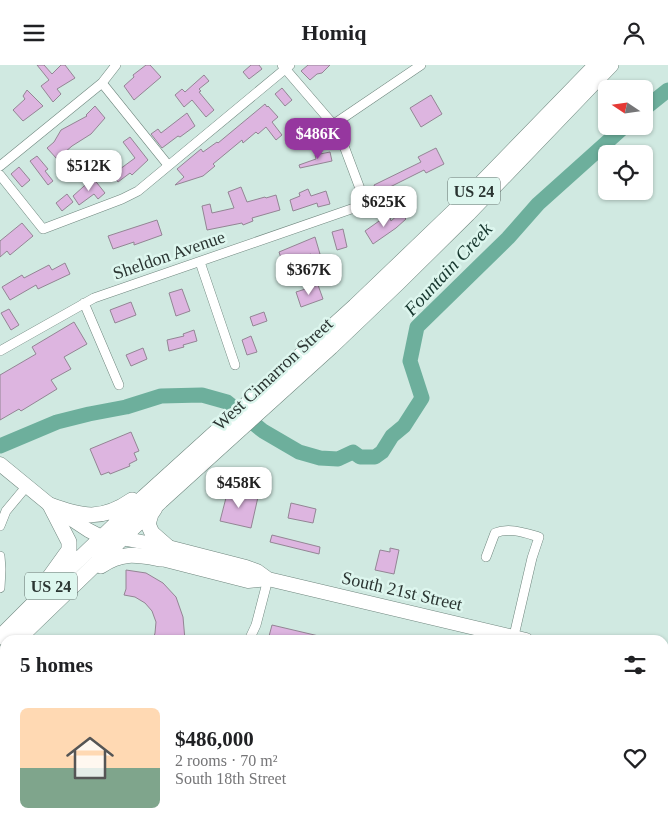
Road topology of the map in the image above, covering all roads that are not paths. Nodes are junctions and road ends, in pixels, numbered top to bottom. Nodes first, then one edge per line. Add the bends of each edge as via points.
1 (421, 65) edge
2 (596, 65) edge
3 (612, 65) edge
4 (286, 66) edge
5 (112, 67) edge
6 (102, 83) junction
7 (334, 124) junction
8 (168, 165) junction
9 (0, 166) edge
10 (0, 175) edge
11 (200, 262) junction
12 (84, 303) junction
13 (0, 351) edge
14 (235, 365) dead end
15 (120, 385) dead end
16 (261, 401) junction
17 (225, 434) junction
18 (0, 464) edge
19 (166, 477) junction
20 (26, 487) junction
21 (161, 501) junction
22 (50, 505) junction
23 (0, 526) edge
24 (114, 539) junction
25 (164, 553) junction
26 (0, 556) edge
27 (486, 557) dead end
28 (268, 579) junction
29 (0, 588) edge
30 (56, 603) junction
31 (27, 610) junction
32 (2, 635) edge
33 (23, 635) edge
34 (251, 635) edge
35 (501, 635) edge
36 (519, 635) edge

1 - 7 street
2 - 16 highway, West Cimarron Street / US 24 via 452,213
3 - 16 highway, West Cimarron Street / US 24 via 398,283
4 - 7 street
4 - 8 street
5 - 6 street
6 - 8 street
6 - 9 street
7 - 11 street, Sheldon Avenue via 362,194 357,207
8 - 10 street via 138,191 43,229
11 - 12 street, Sheldon Avenue
11 - 14 street
12 - 13 street, Sheldon Avenue
12 - 15 street
16 - 17 highway, West Cimarron Street / US 24
17 - 19 highway, West Cimarron Street / US 24
17 - 21 highway, West Cimarron Street / US 24
18 - 20 main road, South 21st Street
19 - 22 highway via 110,513 88,516
19 - 24 highway, West Cimarron Street / US 24
20 - 22 main road, South 21st Street
20 - 23 street via 6,511
21 - 24 highway, West Cimarron Street / US 24
21 - 25 highway via 148,524
22 - 24 main road, South 21st Street via 88,530
22 - 31 highway via 69,542 69,550
24 - 25 main road, South 21st Street
24 - 30 highway, West Cimarron Street / US 24
24 - 31 highway, West Cimarron Street / US 24
25 - 28 main road, South 21st Street via 246,567
25 - 30 highway via 119,556 103,564
26 - 29 street
27 - 36 street via 495,533 500,531 519,531 539,537 532,558
28 - 34 street
28 - 35 main road, South 21st Street
30 - 33 highway, West Cimarron Street / US 24
31 - 32 highway, West Cimarron Street / US 24

